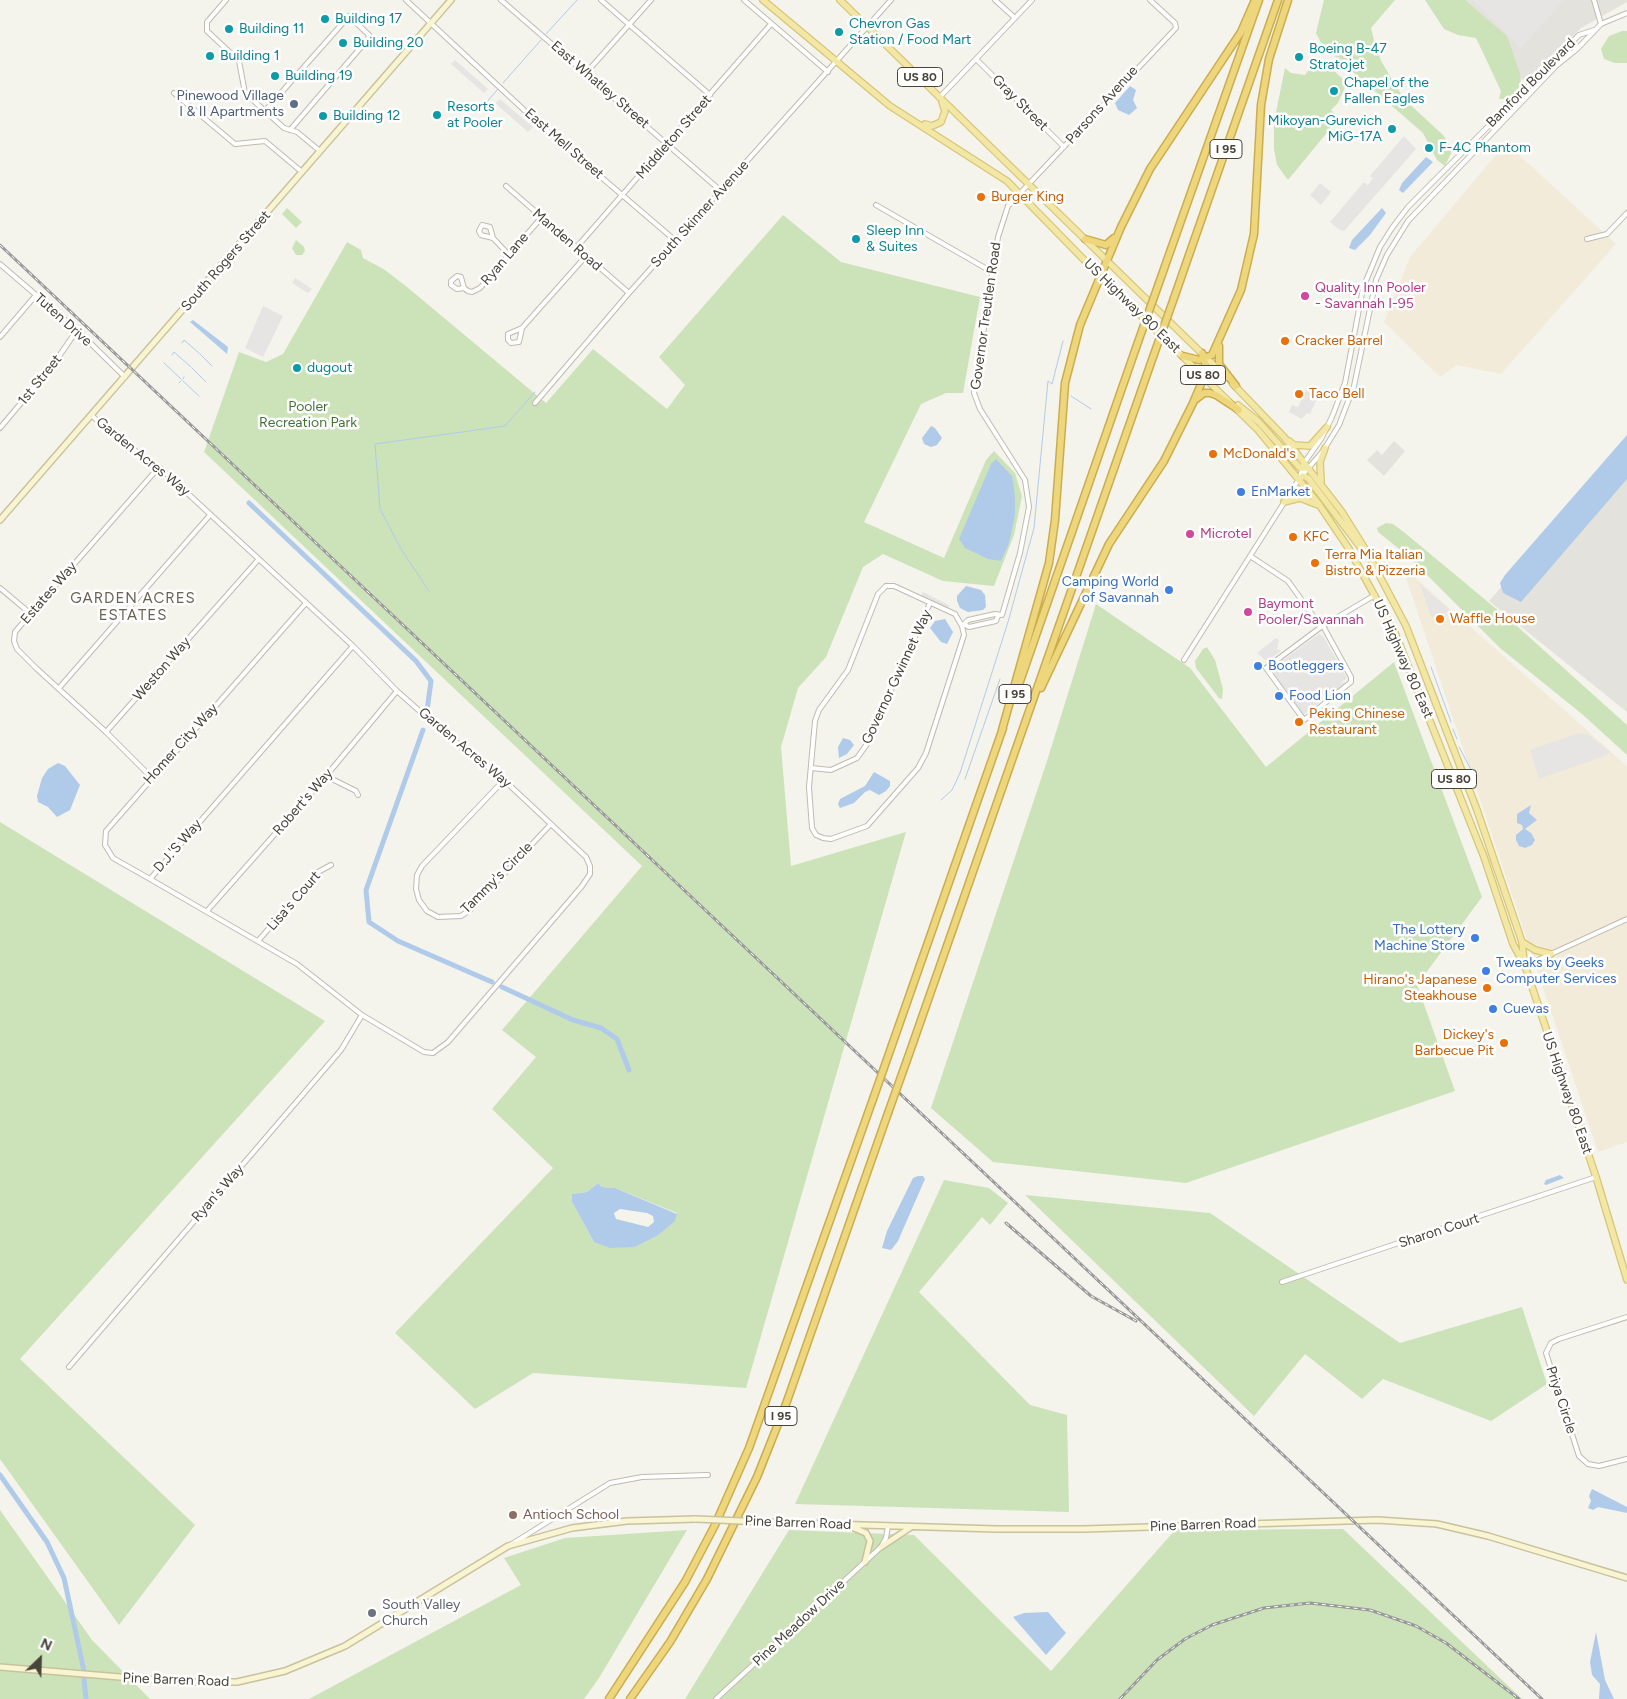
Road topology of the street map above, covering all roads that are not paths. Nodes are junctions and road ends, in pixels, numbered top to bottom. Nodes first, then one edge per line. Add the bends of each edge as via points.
1 (226, 0) edge
2 (406, 0) edge
3 (451, 0) edge
4 (501, 0) edge
5 (601, 0) edge
6 (651, 0) edge
7 (744, 0) edge
8 (763, 0) edge
9 (840, 0) edge
10 (892, 0) edge
11 (995, 0) edge
12 (1032, 0) edge
13 (1150, 0) edge
14 (1255, 0) edge
15 (1259, 0) edge
16 (1278, 0) edge
17 (1288, 0) edge
18 (1594, 0) edge
19 (1627, 13) edge
20 (1015, 18) junction
21 (431, 23) junction
22 (629, 24) junction
23 (771, 24) junction
24 (1601, 24) junction
25 (868, 27) junction
26 (1596, 30) junction
27 (976, 59) junction
28 (836, 63) junction
29 (828, 72) junction
30 (586, 74) junction
31 (174, 93) dead end
32 (710, 96) junction
33 (939, 98) junction
34 (265, 111) junction
35 (911, 119) junction
36 (290, 130) junction
37 (668, 144) junction
38 (1064, 147) junction
39 (320, 151) junction
40 (302, 172) junction
41 (1029, 185) junction
42 (506, 186) dead end
43 (721, 191) junction
44 (1020, 195) junction
45 (623, 196) junction
46 (876, 205) dead end
47 (1627, 213) edge
48 (542, 217) junction
49 (1121, 227) junction
50 (494, 238) dead end
51 (1085, 239) junction
52 (1587, 239) dead end
53 (677, 242) junction
54 (576, 248) junction
55 (509, 254) junction
56 (586, 256) junction
57 (1107, 261) junction
58 (0, 264) edge
59 (992, 272) junction
60 (1102, 276) junction
61 (464, 288) dead end
62 (629, 294) junction
63 (36, 295) junction
64 (522, 328) junction
65 (77, 330) junction
66 (0, 336) edge
67 (1220, 338) junction
68 (1183, 356) junction
69 (1205, 357) junction
70 (1204, 376) junction
71 (125, 377) junction
72 (1236, 386) junction
73 (1222, 393) junction
74 (535, 403) dead end
75 (1193, 403) junction
76 (1239, 410) junction
77 (91, 415) junction
78 (1327, 427) junction
79 (0, 428) edge
80 (1284, 437) junction
81 (1325, 448) junction
82 (1305, 467) junction
83 (159, 468) junction
84 (1299, 479) junction
85 (1322, 485) junction
86 (1284, 502) junction
87 (1320, 506) junction
88 (210, 515) junction
89 (0, 520) edge
90 (1250, 556) junction
91 (258, 560) junction
92 (1372, 562) junction
93 (0, 588) edge
94 (1375, 595) junction
95 (306, 603) junction
96 (930, 604) junction
97 (31, 614) junction
98 (988, 616) junction
99 (998, 616) junction
100 (990, 622) junction
101 (964, 625) junction
102 (1322, 626) junction
103 (353, 646) junction
104 (1184, 660) dead end
105 (59, 688) junction
106 (397, 691) junction
107 (1029, 711) junction
108 (1002, 730) junction
109 (106, 732) junction
110 (811, 768) junction
111 (326, 776) junction
112 (152, 778) junction
113 (504, 780) junction
114 (358, 795) dead end
115 (551, 824) junction
116 (331, 865) dead end
117 (150, 879) junction
118 (207, 911) junction
119 (1627, 919) edge
120 (258, 941) junction
121 (1522, 942) junction
122 (1552, 954) junction
123 (1525, 966) junction
124 (362, 1014) junction
125 (1596, 1178) junction
126 (1627, 1280) edge
127 (1282, 1282) dead end
128 (1627, 1318) edge
129 (69, 1367) dead end
130 (1627, 1459) edge
131 (708, 1475) dead end
132 (826, 1524) junction
133 (888, 1526) junction
134 (911, 1527) junction
135 (508, 1546) junction
136 (881, 1547) junction
137 (866, 1562) junction
138 (1627, 1578) edge
139 (0, 1667) edge
140 (609, 1699) edge
141 (630, 1699) edge
142 (716, 1699) edge

1 - 34 street via 207,22 207,31 239,61 245,93
2 - 21 street, East Mell Street
3 - 21 main road, South Rogers Street
4 - 30 street, East Whatley Street
5 - 22 street
6 - 22 street
7 - 23 street
8 - 28 main road, US Highway 80 East / US 80
9 - 25 main road, US Highway 80 East / US 80
10 - 25 street, South Skinner Avenue
11 - 20 street
12 - 20 street
13 - 38 street, Parsons Avenue via 1176,25
14 - 49 highway via 1240,32 1158,156
15 - 108 highway, I 95, bridge
16 - 107 highway, I 95, bridge
17 - 67 highway via 1270,59 1261,105 1254,234 1241,290
18 - 24 street
19 - 24 street, Bamford Boulevard
20 - 27 street
21 - 39 main road, South Rogers Street
21 - 45 street, East Mell Street
22 - 30 street
22 - 32 street
23 - 29 street
23 - 32 street, Middleton Street
24 - 26 street, Bamford Boulevard
25 - 28 street, South Skinner Avenue
25 - 33 main road, US Highway 80 East / US 80
26 - 78 street, Bamford Boulevard via 1579,35 1407,208 1392,228 1363,288 1345,383
26 - 81 street, Bamford Boulevard via 1517,104 1408,220 1386,255 1376,280 1354,386
27 - 33 street
27 - 38 street, Gray Street
28 - 29 street, South Skinner Avenue
28 - 35 main road, US Highway 80 East / US 80
29 - 43 street, South Skinner Avenue
30 - 37 street, East Whatley Street
31 - 40 street via 235,144 265,141
32 - 37 street, Middleton Street
33 - 35 main road via 945,111 938,124 928,126
33 - 41 main road, US Highway 80 East / US 80
34 - 36 street
34 - 36 street via 349,16 369,35 368,39
35 - 44 main road, US Highway 80 East / US 80 via 987,166
36 - 39 street
37 - 43 street, East Whatley Street
37 - 45 street, Middleton Street
38 - 41 street, Parsons Avenue
39 - 40 main road, South Rogers Street
40 - 71 main road, South Rogers Street
41 - 44 street, Governor Treutlen Road
41 - 51 main road, US Highway 80 East / US 80
42 - 48 street, Manden Road
43 - 53 street, South Skinner Avenue
44 - 59 street, Governor Treutlen Road via 1008,206
44 - 60 main road, US Highway 80 East / US 80
45 - 53 street, East Mell Street
45 - 54 street, Middleton Street
46 - 59 street
47 - 52 street via 1607,234
48 - 54 street, Manden Road
48 - 55 street, Ryan Lane
49 - 51 highway via 1106,245
49 - 57 highway
50 - 55 street
51 - 57 main road, US Highway 80 East / US 80
53 - 62 street, South Skinner Avenue
54 - 56 street, Manden Road
55 - 61 street, Ryan Lane via 480,288 472,292
56 - 62 street, Manden Road
56 - 64 street
57 - 60 highway
57 - 69 main road, US Highway 80 East / US 80
58 - 63 street, Tuten Drive
59 - 99 street, Governor Treutlen Road via 974,393 980,409 1025,480 1029,507 1012,583 1002,615
60 - 68 main road, US Highway 80 East / US 80
60 - 108 highway via 1090,299 1065,383 1055,520 1048,563
62 - 74 street, South Skinner Avenue
63 - 65 street, Tuten Drive
63 - 66 street
64 - 64 street via 508,334 511,343 519,342
65 - 71 street, Tuten Drive
65 - 79 street, 1st Street via 53,365
67 - 69 highway via 1212,355
67 - 72 highway via 1219,364
68 - 69 highway via 1195,360
68 - 70 main road, US Highway 80 East / US 80
69 - 70 highway
69 - 72 main road, US Highway 80 East / US 80
70 - 73 main road, US Highway 80 East / US 80
70 - 75 highway
71 - 77 main road, South Rogers Street
72 - 80 main road, US Highway 80 East / US 80
73 - 76 main road, US Highway 80 East / US 80
73 - 82 main road via 1259,422
75 - 76 highway via 1204,393 1210,393
75 - 107 highway via 1164,461 1109,544
76 - 84 main road, US Highway 80 East / US 80
77 - 83 street, Garden Acres Way
77 - 89 main road, South Rogers Street
78 - 80 main road via 1310,446 1294,444
78 - 82 street, Bamford Boulevard
80 - 82 main road, US Highway 80 East / US 80
81 - 82 street, Bamford Boulevard
81 - 85 main road via 1320,466
82 - 84 street
82 - 85 main road, US Highway 80 East / US 80
83 - 88 street, Garden Acres Way
83 - 97 street, Estates Way
84 - 86 street
84 - 87 main road, US Highway 80 East / US 80
84 - 92 main road via 1303,476 1308,478
85 - 92 main road, US Highway 80 East / US 80
86 - 87 main road via 1300,498
86 - 90 street
87 - 94 main road, US Highway 80 East / US 80
88 - 91 street, Garden Acres Way
88 - 105 street
90 - 102 street via 1288,581
90 - 104 street
91 - 95 street, Garden Acres Way
91 - 109 street, Weston Way
92 - 121 main road, US Highway 80 East / US 80 via 1406,626 1426,674
93 - 97 street
94 - 102 street
94 - 123 main road, US Highway 80 East / US 80 via 1395,633 1436,733 1493,881 1513,944
95 - 103 street, Garden Acres Way
95 - 112 street, Homer City Way
96 - 101 street via 955,614
96 - 110 street, Governor Gwinnet Way via 857,758 831,770
96 - 110 street via 894,586 886,586 878,594 848,670 819,710
97 - 105 street, Estates Way via 15,632 15,646
98 - 99 street
98 - 100 street
98 - 101 street via 968,620
99 - 100 street, Governor Treutlen Road via 996,621
100 - 101 street, Governor Treutlen Road via 969,627
101 - 110 street via 964,635 926,753 918,768 867,826 831,839 816,835 812,828
102 - 102 street via 1266,668 1304,720 1351,682
103 - 106 street, Garden Acres Way
103 - 117 street, D.J.'S Way
105 - 109 street, Estates Way
106 - 111 street, Robert's Way
106 - 113 street, Garden Acres Way
107 - 141 highway, I 95, bridge via 786,1404 756,1477 707,1579 670,1642
108 - 140 highway, I 95, bridge via 750,1448 685,1582
109 - 112 street, Estates Way
111 - 114 street
111 - 118 street, Robert's Way
112 - 117 street, Homer City Way via 111,823 104,839 113,858
113 - 115 street, Garden Acres Way
113 - 115 street, Tammy's Circle via 422,866 417,875 416,889 427,911 438,917 461,916 470,910
115 - 124 street, Garden Acres Way via 586,857 590,874 448,1042 433,1053 424,1052
116 - 120 street, Lisa's Court via 318,872
117 - 118 street, D.J.'S Way
118 - 120 street, D.J.'S Way
119 - 122 street
120 - 124 street, D.J.'S Way via 297,964
121 - 122 main road via 1535,950
121 - 123 main road, US 80
122 - 123 street
123 - 125 main road, US Highway 80 East / US 80
124 - 129 street, Ryan's Way via 341,1050
125 - 126 main road, US Highway 80 East / US 80
125 - 127 street, Sharon Court
128 - 130 street, Priya Circle via 1558,1339 1551,1343 1546,1354 1579,1456 1588,1464 1599,1466
131 - 135 street via 642,1477 610,1483
132 - 133 main road, Pine Barren Road
132 - 135 main road, Pine Barren Road, bridge via 696,1519 627,1521 572,1528
132 - 137 main road via 860,1529 866,1533 870,1541
133 - 134 main road, Pine Barren Road
133 - 136 street
134 - 136 main road
134 - 138 main road, Pine Barren Road via 1084,1529 1378,1520 1437,1524
135 - 139 main road, Pine Barren Road via 345,1646 285,1671 237,1682 180,1682
136 - 137 street, Pine Meadow Drive
137 - 142 street, Pine Meadow Drive

